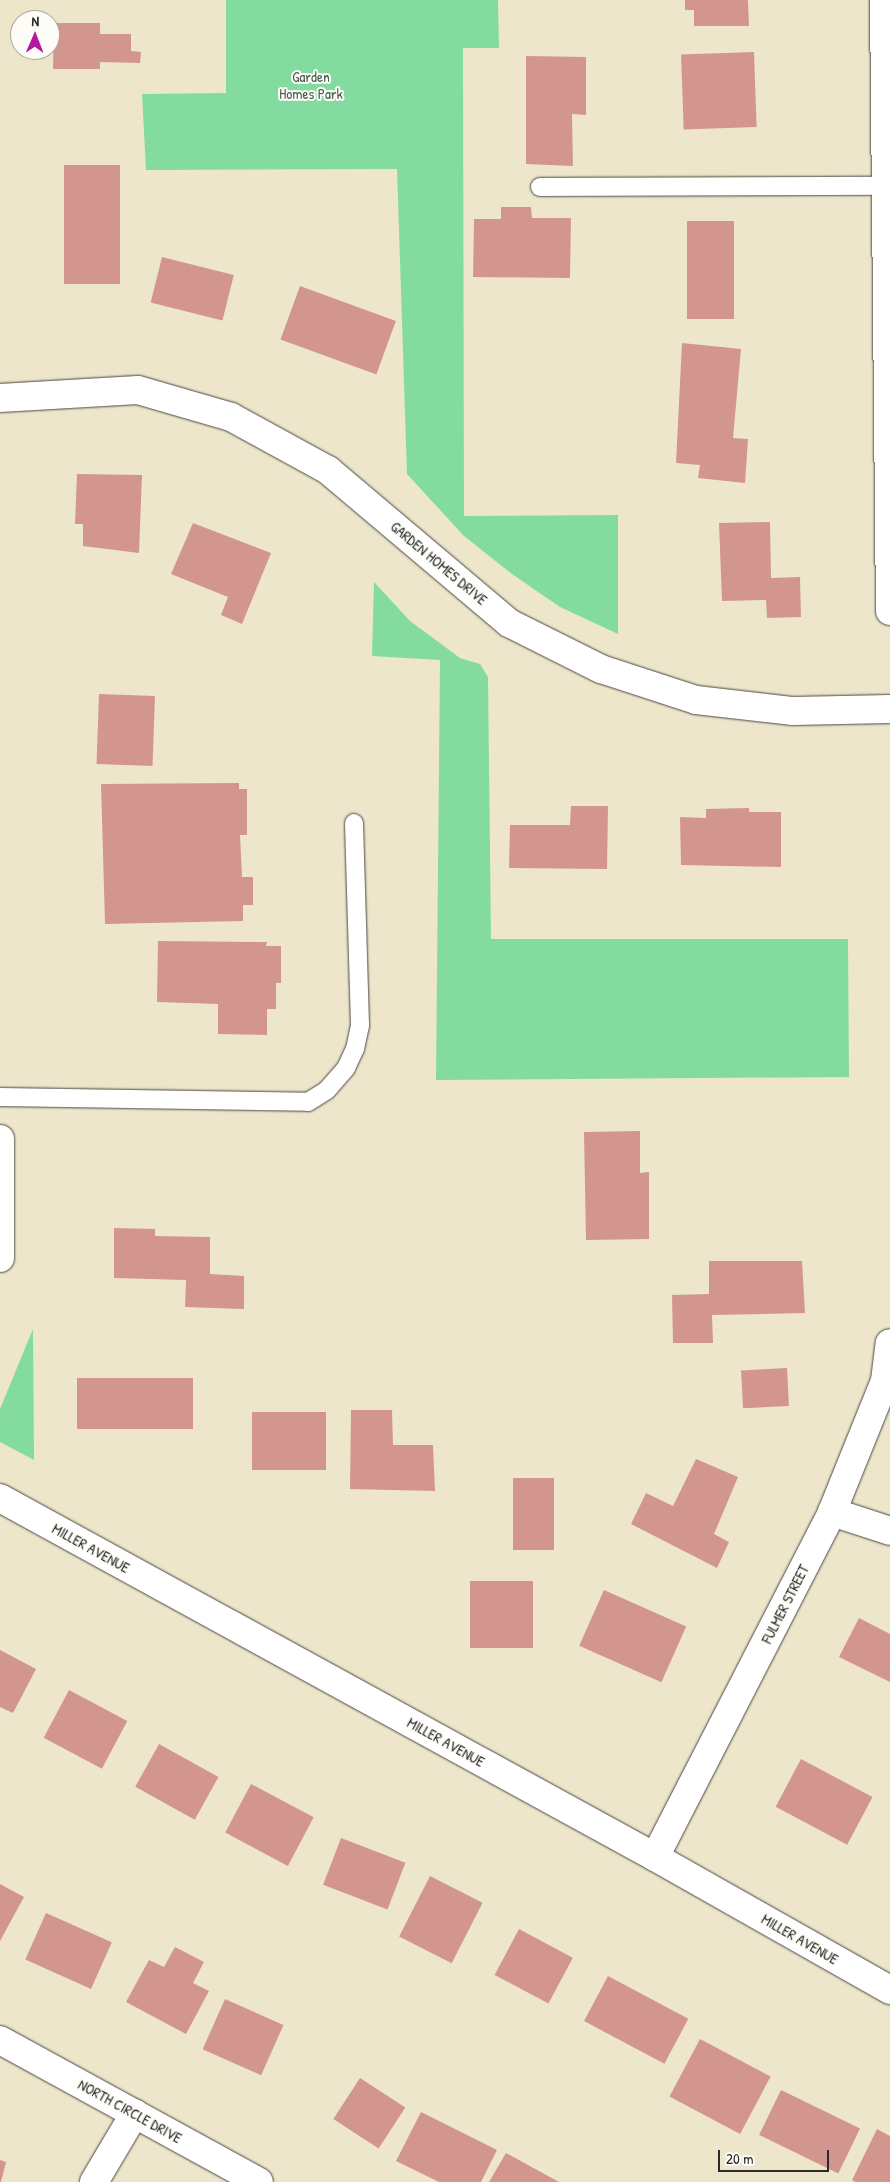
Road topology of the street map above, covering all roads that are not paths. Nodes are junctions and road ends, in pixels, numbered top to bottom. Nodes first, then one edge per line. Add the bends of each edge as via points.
1 (884, 0) edge
2 (886, 186) junction
3 (540, 187) dead end
4 (0, 398) edge
5 (890, 611) edge
6 (890, 709) edge
7 (354, 823) dead end
8 (0, 1097) edge
9 (0, 1139) edge
10 (0, 1258) edge
11 (890, 1342) edge
12 (0, 1498) edge
13 (832, 1512) junction
14 (890, 1531) edge
15 (655, 1857) junction
16 (890, 1990) edge
17 (0, 2040) edge
18 (135, 2113) junction
19 (94, 2182) edge
20 (259, 2182) edge

1 - 2 street
2 - 3 lane
2 - 5 street
4 - 6 street, GARDEN HOMES DRIVE via 138,390 231,417 328,470 509,623 601,670 696,700 792,711
7 - 8 lane via 360,1024 356,1049 346,1068 327,1090 308,1102
9 - 10 street
11 - 13 street, FULMER STREET via 885,1381
12 - 15 street, MILLER AVENUE
13 - 14 street
13 - 15 street, FULMER STREET
15 - 16 street, MILLER AVENUE
17 - 18 street, NORTH CIRCLE DRIVE
18 - 19 street
18 - 20 street, NORTH CIRCLE DRIVE

